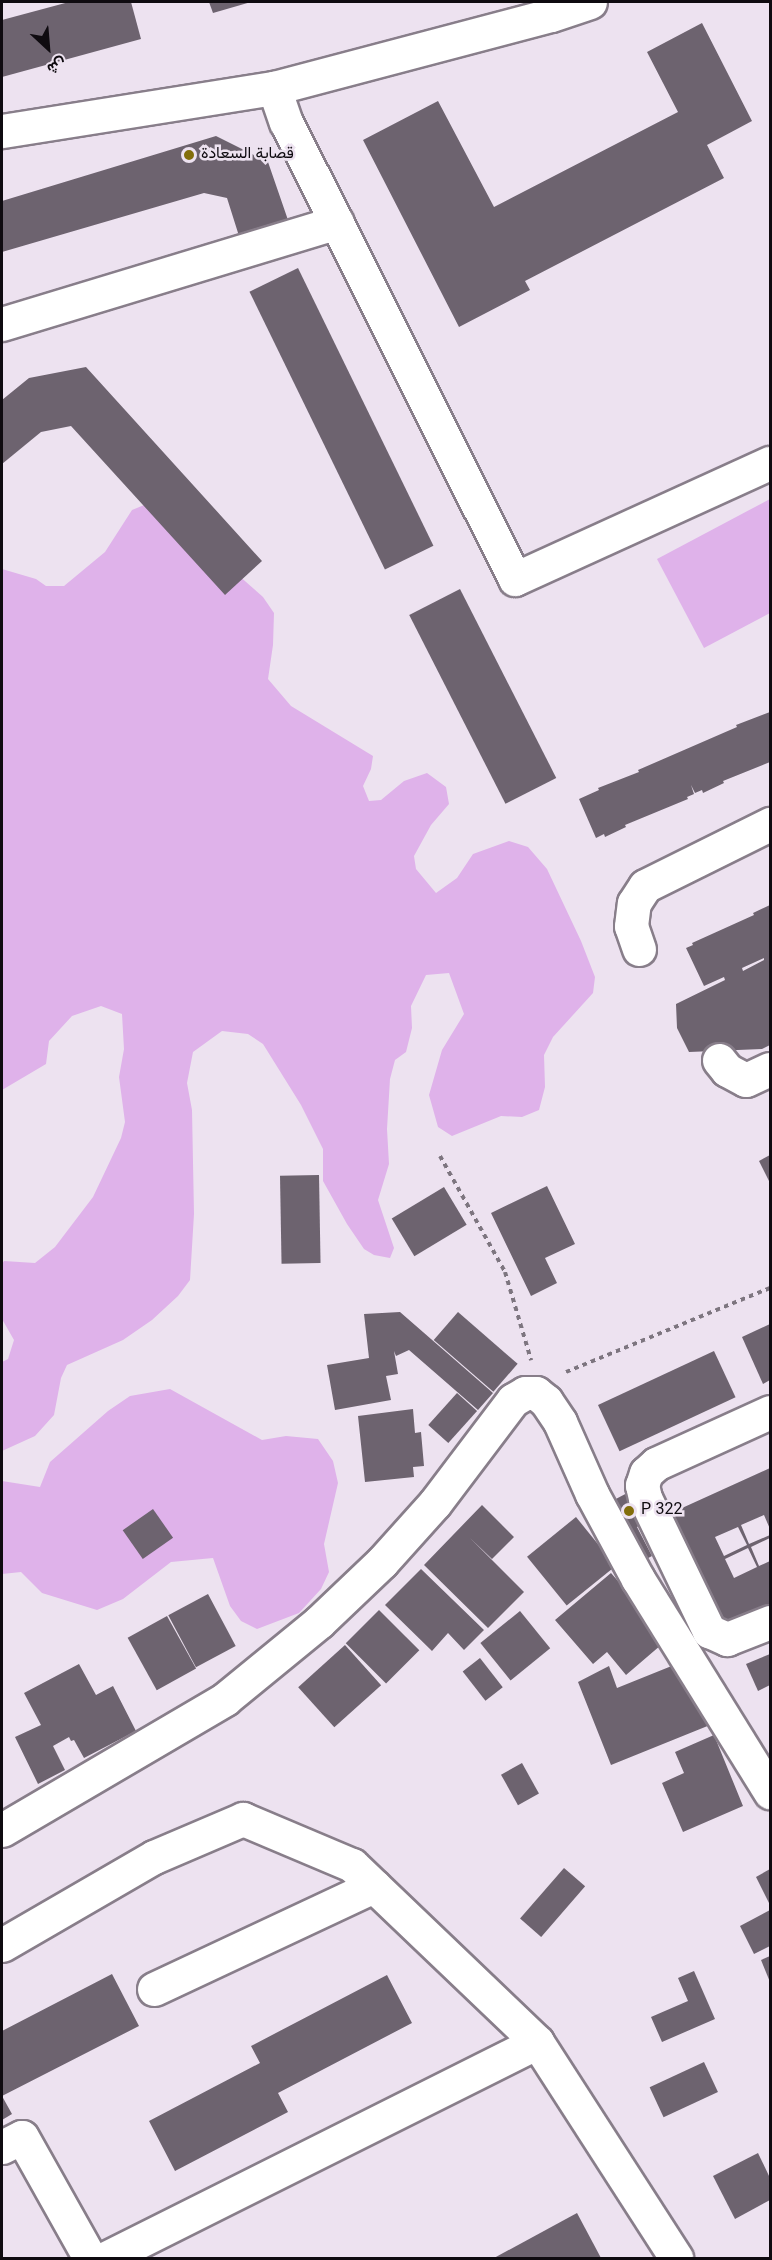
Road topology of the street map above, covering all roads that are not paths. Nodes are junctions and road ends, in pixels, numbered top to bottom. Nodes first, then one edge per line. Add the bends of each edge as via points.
1 (590, 2) edge
2 (547, 8) edge
3 (274, 88) junction
4 (2, 131) edge
5 (337, 222) junction
6 (2, 324) edge
7 (771, 463) edge
8 (771, 824) edge
9 (639, 949) dead end
10 (719, 1060) dead end
11 (771, 1070) edge
12 (771, 1412) edge
13 (643, 1479) junction
14 (592, 1494) junction
15 (771, 1622) edge
16 (771, 1792) edge
17 (2, 1830) edge
18 (374, 1886) junction
19 (2, 1945) edge
20 (154, 1989) dead end
21 (537, 2042) junction
22 (2, 2147) edge
23 (90, 2259) edge
24 (106, 2259) edge
25 (676, 2259) edge

1 - 2 street
2 - 3 street
3 - 4 street
3 - 5 street via 286,122
5 - 6 street
5 - 7 street via 515,579
8 - 9 street via 645,886 634,903 631,926
10 - 11 street via 727,1070 746,1080
12 - 13 street via 656,1464
13 - 14 street via 625,1480
13 - 15 street via 645,1498 709,1631 727,1639
14 - 16 street via 638,1579
14 - 17 street via 560,1422 546,1401 536,1393 525,1393 513,1400 435,1503 382,1562 319,1622 225,1699
18 - 19 street via 352,1865 243,1819 154,1857
18 - 20 street
18 - 21 street
21 - 24 street
21 - 25 street
22 - 23 street via 22,2137

